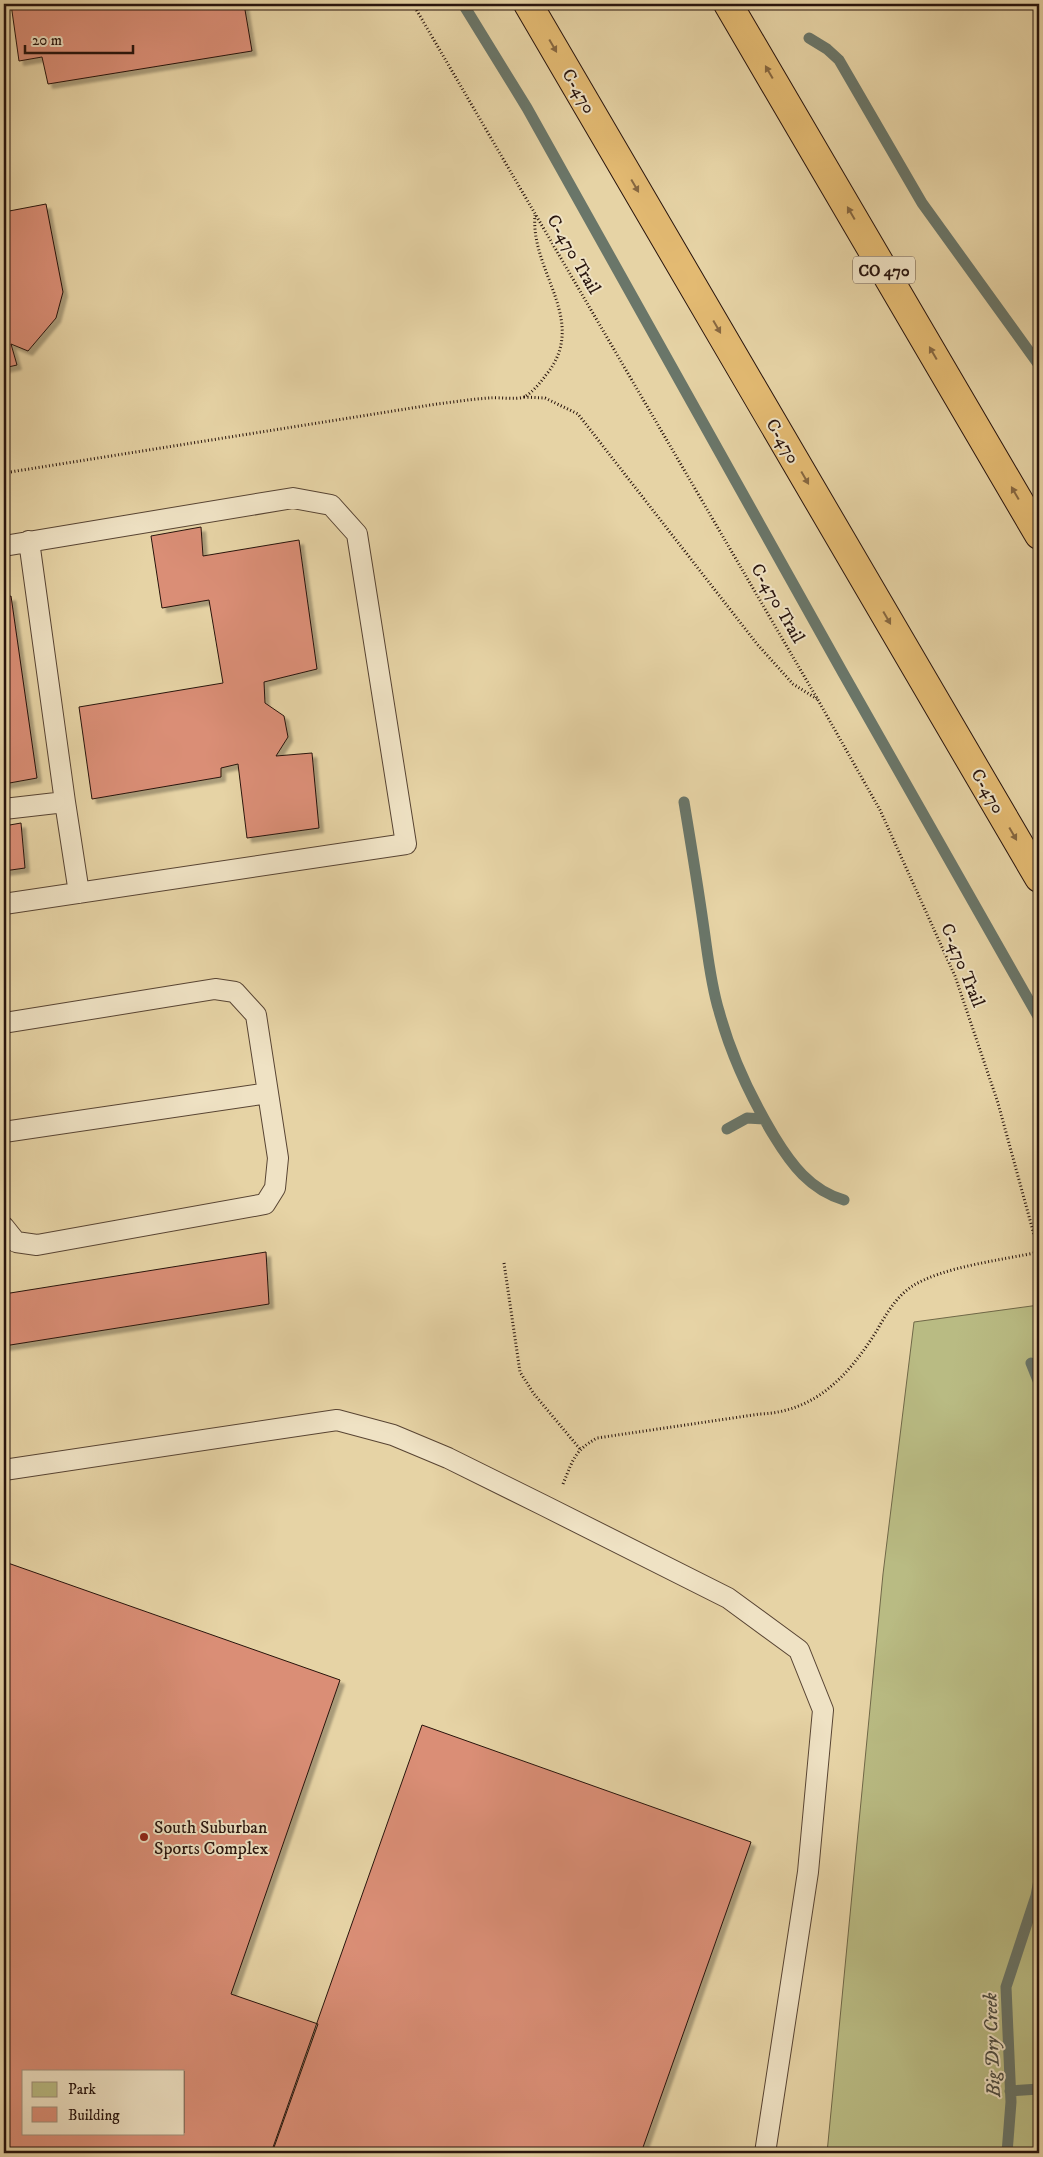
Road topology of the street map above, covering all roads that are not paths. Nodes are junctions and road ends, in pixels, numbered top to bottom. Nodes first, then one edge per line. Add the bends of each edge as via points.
1 (528, 4) edge
2 (728, 4) edge
3 (1039, 536) edge
4 (29, 541) junction
5 (4, 546) edge
6 (65, 802) junction
7 (4, 809) edge
8 (1039, 878) edge
9 (79, 893) junction
10 (4, 904) edge
11 (4, 1023) edge
12 (268, 1093) junction
13 (4, 1132) edge
14 (4, 1227) edge
15 (4, 1470) edge
16 (765, 2153) edge

1 -> 8 highway, C-470
3 -> 2 highway, CO 470
4 - 5 lane
4 - 6 lane
4 - 9 lane via 293,498 331,505 357,534 406,844
6 - 7 lane
6 - 9 lane
9 - 10 lane
11 - 12 lane via 215,989 235,992 256,1015
12 - 13 lane
12 - 14 lane via 278,1158 275,1188 265,1204 37,1245 16,1242
15 - 16 lane via 337,1420 393,1435 448,1458 728,1598 800,1650 824,1710 808,1872

